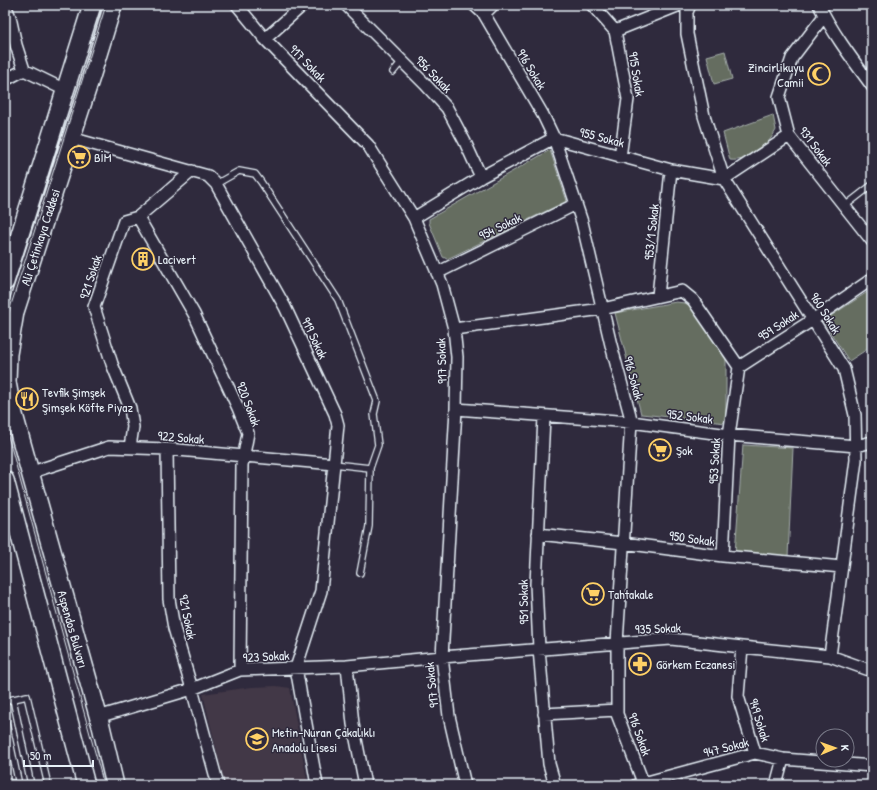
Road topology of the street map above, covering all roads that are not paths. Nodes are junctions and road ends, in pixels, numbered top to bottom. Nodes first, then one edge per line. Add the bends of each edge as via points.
1 (5, 5) edge
2 (92, 5) edge
3 (113, 5) edge
4 (237, 5) edge
5 (303, 5) edge
6 (346, 5) edge
7 (474, 5) edge
8 (493, 5) edge
9 (592, 5) edge
10 (680, 5) edge
11 (690, 5) edge
12 (819, 5) edge
13 (484, 14) junction
14 (824, 16) junction
15 (615, 31) junction
16 (265, 39) junction
17 (402, 61) junction
18 (24, 70) junction
19 (393, 72) dead end
20 (5, 80) edge
21 (872, 86) edge
22 (65, 90) junction
23 (789, 136) junction
24 (72, 138) junction
25 (554, 138) junction
26 (620, 156) junction
27 (671, 170) junction
28 (192, 171) junction
29 (481, 177) junction
30 (724, 179) junction
31 (216, 184) junction
32 (872, 185) edge
33 (576, 204) junction
34 (845, 206) junction
35 (138, 218) junction
36 (414, 218) junction
37 (872, 241) edge
38 (437, 273) junction
39 (872, 279) edge
40 (5, 280) edge
41 (658, 296) junction
42 (602, 308) junction
43 (814, 319) junction
44 (454, 329) junction
45 (739, 367) junction
46 (456, 409) junction
47 (544, 417) junction
48 (630, 422) junction
49 (729, 435) junction
50 (872, 442) edge
51 (856, 446) junction
52 (130, 447) junction
53 (167, 449) junction
54 (243, 456) junction
55 (334, 464) junction
56 (370, 468) junction
57 (29, 473) junction
58 (5, 480) edge
59 (538, 534) junction
60 (623, 543) junction
61 (723, 556) junction
62 (842, 567) junction
63 (360, 573) dead end
64 (617, 643) junction
65 (742, 647) junction
66 (539, 649) junction
67 (830, 656) junction
68 (442, 657) junction
69 (347, 666) junction
70 (296, 668) junction
71 (240, 670) junction
72 (872, 670) edge
73 (192, 689) junction
74 (14, 699) junction
75 (5, 701) edge
76 (617, 710) junction
77 (544, 714) junction
78 (98, 717) junction
79 (5, 718) edge
80 (755, 753) junction
81 (783, 759) junction
82 (872, 766) edge
83 (5, 781) edge
84 (641, 784) edge
85 (18, 785) edge
86 (31, 785) edge
87 (48, 785) edge
88 (86, 785) edge
89 (116, 785) edge
90 (218, 785) edge
91 (317, 785) edge
92 (365, 785) edge
93 (465, 785) edge
94 (555, 785) edge
95 (776, 785) edge

1 - 18 street
2 - 22 main road
3 - 24 main road, Ali Çetinkaya Caddesi
4 - 16 street, 917 Sokak
5 - 16 street
6 - 17 street, 956 Sokak
7 - 13 street, 916 Sokak
8 - 13 street
9 - 15 street
10 - 15 street
11 - 30 street, 960 Sokak via 687,12 687,34 704,116
12 - 14 street
13 - 25 street, 916 Sokak
14 - 21 street
14 - 23 street, 931 Sokak via 792,58 779,97
15 - 26 street, 915 Sokak via 628,99
16 - 36 street, 917 Sokak via 368,144
17 - 19 lane
17 - 29 street, 956 Sokak via 446,108
18 - 20 street
18 - 22 street
22 - 40 main road
23 - 30 street
23 - 34 street, 931 Sokak
24 - 28 street, 919 Sokak
24 - 57 main road, Ali Çetinkaya Caddesi via 15,312 8,354 7,382
25 - 26 street, 955 Sokak
25 - 29 street
25 - 33 street, 916 Sokak
26 - 27 street, 955 Sokak
27 - 30 street, 955 Sokak
27 - 41 street, 953/1 Sokak
28 - 31 street, 919 Sokak via 208,176
28 - 35 street, 921 Sokak
29 - 36 street
30 - 43 street, 960 Sokak
31 - 55 street, 919 Sokak via 285,307 336,414 338,425
31 - 56 lane via 239,171 255,174 338,300 377,401 374,414 378,444
32 - 34 lane
33 - 38 street, 954 Sokak
33 - 42 street, 916 Sokak
34 - 37 street, 931 Sokak
35 - 52 street, 921 Sokak via 124,221 94,308 112,364 130,408 133,427
35 - 54 street, 920 Sokak via 194,314 238,408 248,433
36 - 38 street, 917 Sokak
38 - 44 street, 917 Sokak
39 - 43 street, 959 Sokak
41 - 42 street
41 - 45 street via 682,291 692,300
42 - 44 street
42 - 48 street, 916 Sokak
43 - 45 street, 959 Sokak
43 - 51 street, 960 Sokak via 844,369 855,415
44 - 46 street, 917 Sokak via 457,357
45 - 49 street, 953 Sokak
46 - 47 street, 952 Sokak
46 - 68 street, 917 Sokak
47 - 48 street, 952 Sokak
47 - 59 street, 951 Sokak
48 - 49 street, 952 Sokak
48 - 60 street, 916 Sokak
49 - 51 street, 952 Sokak
49 - 61 street, 953 Sokak
50 - 51 street, 952 Sokak
51 - 62 street, 960 Sokak
52 - 53 street, 922 Sokak
52 - 57 street, 922 Sokak via 109,447
53 - 54 street, 922 Sokak
53 - 73 street, 921 Sokak via 169,599 174,628
54 - 55 street, 922 Sokak
54 - 71 street, 920 Sokak
55 - 56 lane
55 - 70 street, 919 Sokak via 321,591
56 - 63 lane via 369,526
57 - 78 main road, Aspendos Bulvarı
58 - 88 main road, Aspendos Bulvarı
59 - 60 street, 950 Sokak
59 - 66 street, 951 Sokak via 536,584
60 - 61 street, 950 Sokak
60 - 64 street, 916 Sokak
61 - 62 street, 950 Sokak
62 - 67 street, 960 Sokak
64 - 65 street, 935 Sokak via 671,639
64 - 66 street, 935 Sokak
64 - 76 street, 916 Sokak
65 - 67 street, 935 Sokak
65 - 80 street, 949 Sokak via 738,696
66 - 68 street, 935 Sokak
66 - 77 street, 951 Sokak
67 - 72 street, 935 Sokak
68 - 69 street, 923 Sokak
68 - 93 street, 917 Sokak via 449,716
69 - 70 street, 923 Sokak
69 - 92 street via 353,724
70 - 71 street, 923 Sokak
70 - 91 street
71 - 73 street, 923 Sokak
73 - 78 street, 923 Sokak
73 - 90 street, 921 Sokak
74 - 75 lane
74 - 86 lane
74 - 87 lane via 27,696
76 - 77 street
76 - 84 street, 916 Sokak
77 - 94 street, 951 Sokak via 549,764
78 - 89 main road, Aspendos Bulvarı
79 - 85 lane
80 - 81 street, 947 Sokak
80 - 84 street, 947 Sokak
81 - 82 street, 947 Sokak
81 - 95 street
83 - 85 lane

